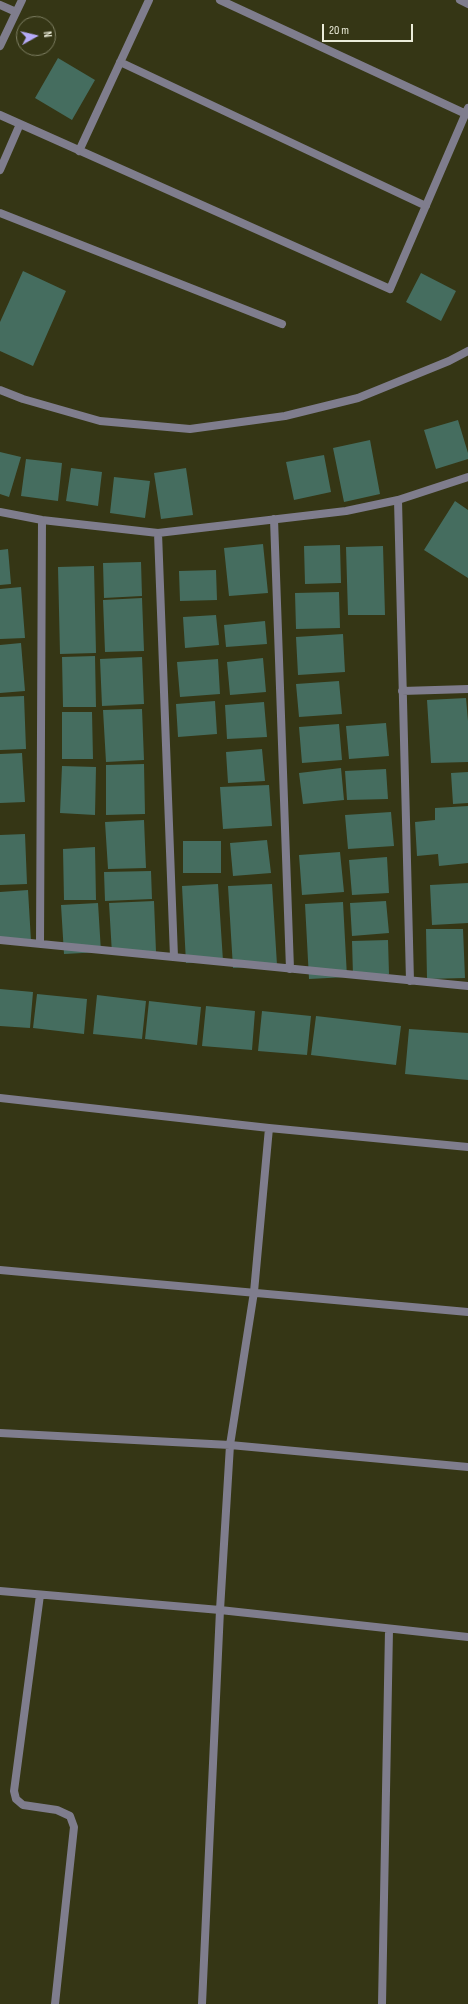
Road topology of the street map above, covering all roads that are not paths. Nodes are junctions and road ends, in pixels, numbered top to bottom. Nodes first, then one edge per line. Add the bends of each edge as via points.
1 (22, 0) edge
2 (149, 0) edge
3 (220, 0) edge
4 (460, 0) edge
5 (468, 4) edge
6 (0, 5) edge
7 (16, 12) junction
8 (0, 46) edge
9 (120, 62) junction
10 (467, 111) edge
11 (0, 115) edge
12 (20, 124) junction
13 (79, 151) junction
14 (0, 170) edge
15 (426, 206) junction
16 (0, 213) edge
17 (282, 324) dead end
18 (468, 351) edge
19 (0, 390) edge
20 (468, 477) edge
21 (398, 500) junction
22 (0, 512) edge
23 (274, 519) junction
24 (42, 520) junction
25 (158, 533) junction
26 (468, 689) edge
27 (402, 691) junction
28 (0, 940) edge
29 (40, 944) junction
30 (174, 957) junction
31 (290, 969) junction
32 (410, 981) junction
33 (468, 986) edge
34 (0, 1098) edge
35 (269, 1128) junction
36 (468, 1147) edge
37 (0, 1270) edge
38 (254, 1292) junction
39 (468, 1312) edge
40 (0, 1433) edge
41 (230, 1445) junction
42 (468, 1467) edge
43 (0, 1592) edge
44 (40, 1595) junction
45 (220, 1610) junction
46 (389, 1630) junction
47 (468, 1637) edge
48 (55, 2004) edge
49 (202, 2004) edge
50 (382, 2004) edge

1 - 7 street
2 - 9 street
3 - 10 street
4 - 5 street
6 - 7 street
7 - 8 street
9 - 13 street
9 - 15 street
10 - 15 street
11 - 12 street
12 - 13 street
12 - 14 street
13 - 15 street via 390,289
16 - 17 street
18 - 19 street via 450,361 358,398 285,416 190,429 100,421 22,399
20 - 21 street
21 - 23 street via 346,511
21 - 27 street
22 - 24 street
23 - 25 street
23 - 31 street
24 - 25 street
24 - 29 street
25 - 30 street
26 - 27 street
27 - 32 street
28 - 29 street
29 - 30 street
30 - 31 street
31 - 32 street
32 - 33 street
34 - 35 street
35 - 36 street
35 - 38 street
37 - 38 street
38 - 39 street
38 - 41 street
40 - 41 street
41 - 42 street
41 - 45 street
43 - 44 street
44 - 45 street
44 - 48 street via 14,1791 16,1799 23,1805 57,1810 70,1816 74,1827
45 - 46 street
45 - 49 street
46 - 47 street
46 - 50 street

